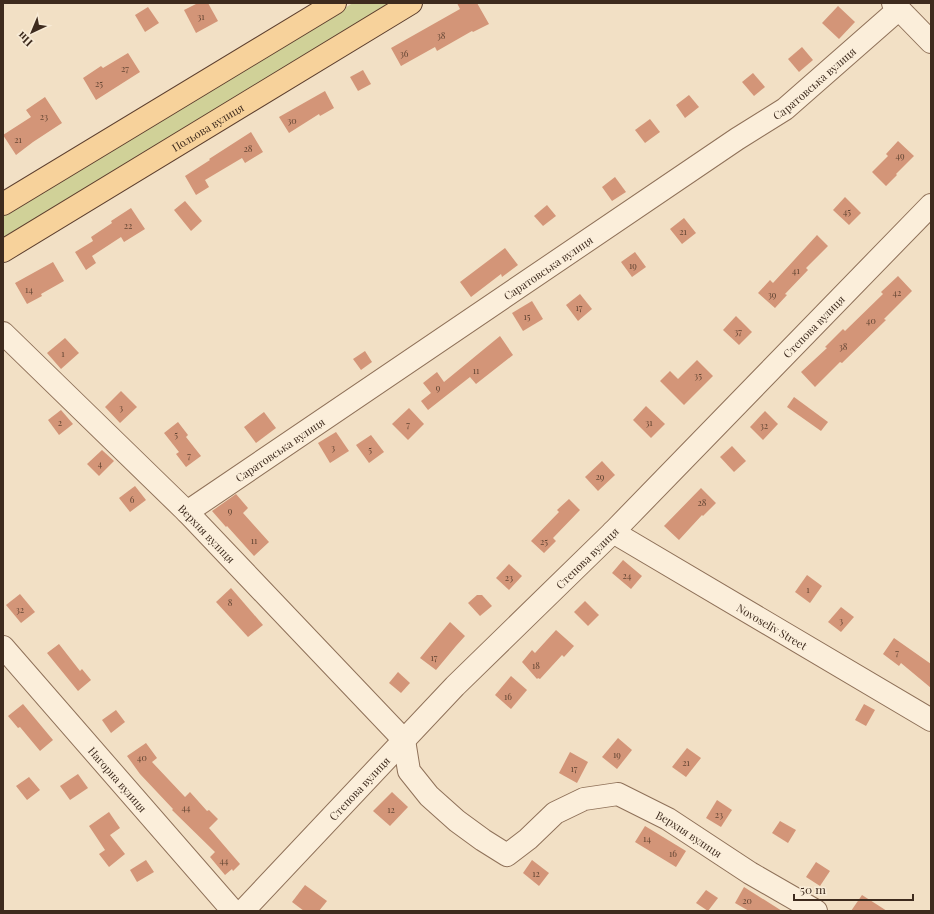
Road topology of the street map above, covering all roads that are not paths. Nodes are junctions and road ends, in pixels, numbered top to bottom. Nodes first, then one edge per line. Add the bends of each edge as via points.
1 (335, 3) edge
2 (411, 3) edge
3 (896, 6) edge
4 (931, 42) edge
5 (3, 204) edge
6 (931, 205) edge
7 (3, 250) edge
8 (3, 334) edge
9 (187, 512) junction
10 (613, 532) junction
11 (3, 647) edge
12 (931, 720) edge
13 (404, 740) junction
14 (232, 911) edge
15 (243, 911) edge
16 (816, 911) edge

1 - 5 main road
2 - 7 main road, Польова вулиця
3 - 4 street
3 - 9 street, Саратовська вулиця via 785,109
6 - 10 street, Степова вулиця
8 - 9 street, Верхня вулиця
9 - 13 street, Верхня вулиця
10 - 12 street, Novoseliv Street
10 - 13 street, Степова вулиця via 455,686
11 - 14 street, Нагорна вулиця
13 - 15 street, Степова вулиця
13 - 16 street, Верхня вулиця via 409,771 429,796 457,821 507,855 555,813 584,799 618,794 668,819 750,873

